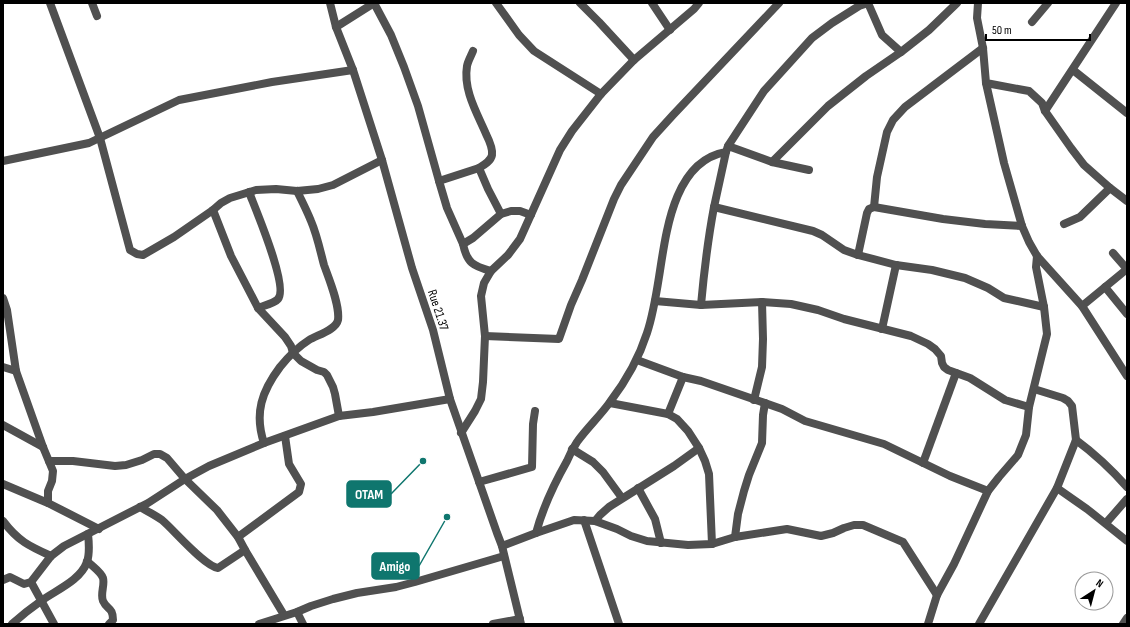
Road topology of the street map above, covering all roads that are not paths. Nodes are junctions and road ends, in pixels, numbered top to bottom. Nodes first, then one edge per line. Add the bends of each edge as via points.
1 (50, 3) edge
2 (92, 3) edge
3 (330, 3) edge
4 (374, 3) edge
5 (496, 3) edge
6 (580, 3) edge
7 (652, 3) edge
8 (699, 3) edge
9 (779, 3) edge
10 (868, 3) edge
11 (957, 3) edge
12 (978, 3) edge
13 (1048, 3) edge
14 (1116, 3) edge
15 (97, 16) dead end
16 (1032, 22) dead end
17 (336, 27) junction
18 (670, 30) junction
19 (983, 48) junction
20 (473, 51) dead end
21 (901, 52) junction
22 (634, 60) junction
23 (354, 70) junction
24 (1073, 70) junction
25 (986, 83) junction
26 (601, 94) junction
27 (1045, 111) junction
28 (1127, 113) edge
29 (100, 138) junction
30 (727, 149) junction
31 (382, 160) junction
32 (3, 161) edge
33 (772, 162) junction
34 (479, 168) junction
35 (809, 170) dead end
36 (439, 181) junction
37 (1110, 188) junction
38 (297, 191) junction
39 (249, 192) junction
40 (1127, 201) edge
41 (714, 207) junction
42 (874, 207) junction
43 (214, 210) junction
44 (501, 214) junction
45 (531, 214) junction
46 (1064, 224) dead end
47 (1022, 226) junction
48 (463, 244) junction
49 (1113, 253) dead end
50 (858, 255) junction
51 (1037, 256) junction
52 (896, 265) junction
53 (1127, 269) edge
54 (491, 271) junction
55 (1104, 287) junction
56 (3, 298) edge
57 (655, 301) junction
58 (762, 302) junction
59 (701, 305) junction
60 (1082, 306) junction
61 (1044, 307) junction
62 (258, 308) junction
63 (5, 310) edge
64 (1127, 314) edge
65 (882, 329) junction
66 (484, 336) junction
67 (292, 353) junction
68 (637, 360) junction
69 (3, 367) edge
70 (16, 371) junction
71 (956, 373) junction
72 (1127, 376) edge
73 (683, 377) junction
74 (1034, 389) junction
75 (450, 399) junction
76 (754, 400) junction
77 (610, 403) junction
78 (765, 403) junction
79 (1029, 408) junction
80 (535, 411) dead end
81 (668, 414) junction
82 (339, 416) junction
83 (3, 425) edge
84 (461, 433) junction
85 (285, 436) junction
86 (1076, 440) junction
87 (264, 443) junction
88 (43, 447) junction
89 (699, 448) junction
90 (572, 450) junction
91 (49, 461) junction
92 (924, 463) junction
93 (185, 479) junction
94 (479, 482) junction
95 (3, 484) edge
96 (1127, 487) edge
97 (638, 488) junction
98 (1057, 488) junction
99 (988, 490) junction
100 (622, 498) junction
101 (1127, 499) edge
102 (48, 503) junction
103 (140, 507) junction
104 (584, 520) junction
105 (3, 521) edge
106 (595, 521) junction
107 (1106, 523) junction
108 (99, 529) junction
109 (536, 533) junction
110 (88, 534) junction
111 (238, 537) junction
112 (735, 537) junction
113 (1127, 541) edge
114 (661, 543) junction
115 (712, 544) junction
116 (502, 546) junction
117 (245, 550) junction
118 (51, 556) junction
119 (504, 556) junction
120 (87, 561) junction
121 (3, 580) edge
122 (31, 582) junction
123 (937, 595) junction
124 (41, 601) junction
125 (297, 612) junction
126 (284, 615) junction
127 (1127, 618) edge
128 (520, 621) edge
129 (12, 624) edge
130 (54, 624) edge
131 (109, 624) edge
132 (259, 624) edge
133 (303, 624) edge
134 (493, 624) edge
135 (619, 624) edge
136 (928, 624) edge
137 (979, 624) edge
138 (1123, 624) edge

1 - 29 street
2 - 15 street
3 - 17 street, Rue 21.37
4 - 17 street
4 - 36 street via 404,67
5 - 26 street via 534,51
6 - 22 street
7 - 18 street
8 - 18 street
9 - 66 street via 672,115 653,137 621,185 559,339
10 - 21 street via 882,35
10 - 30 street via 846,14 812,38 764,91
11 - 21 street
12 - 19 street
13 - 16 street
14 - 24 street
17 - 23 street, Rue 21.37
18 - 22 street
19 - 25 street
19 - 42 street via 905,107 893,120 887,132
20 - 34 street via 467,64 466,78 472,104 492,152 488,162
21 - 33 street via 828,106
22 - 26 street
23 - 29 street via 272,82 179,100
23 - 31 street, Rue 21.37
24 - 27 street
24 - 28 street
25 - 27 street via 1030,91 1042,103
25 - 47 street via 1004,163
26 - 45 street via 560,150
27 - 37 street via 1084,165
29 - 32 street via 89,143
29 - 43 street via 130,250 143,255
30 - 33 street
30 - 41 street
30 - 57 street via 698,164 681,189 667,231
31 - 38 street via 334,185
31 - 75 street, Rue 21.37 via 412,268 433,330
33 - 35 street
34 - 36 street
34 - 44 street
36 - 48 street via 447,208
37 - 40 street
37 - 46 street via 1080,218
38 - 39 street via 276,189
38 - 67 street via 311,222 335,298 338,321 335,327 308,340
39 - 43 street via 230,198
39 - 62 street via 274,258 280,294 278,300
41 - 50 street via 813,231 844,250
41 - 59 street
42 - 47 street via 943,219
42 - 50 street via 867,213
43 - 62 street via 231,256
44 - 45 street via 511,210
44 - 48 street
45 - 54 street via 520,239
47 - 51 street
48 - 54 street via 470,261 478,268
49 - 53 street
50 - 52 street
51 - 60 street
51 - 61 street via 1036,267
52 - 61 street via 965,278 1004,298
52 - 65 street
53 - 55 street
54 - 66 street via 484,283 481,296
55 - 60 street
55 - 64 street
56 - 63 street
57 - 59 street
57 - 68 street via 650,325
58 - 59 street
58 - 65 street via 791,304 818,310
58 - 76 street via 762,367
60 - 72 street
61 - 74 street via 1047,334
62 - 67 street via 291,346
63 - 70 street
65 - 71 street via 911,336 928,344 941,356 944,367
66 - 84 street via 481,399
67 - 82 street via 327,375 336,394
67 - 87 street via 265,389 260,422
68 - 73 street
68 - 77 street
69 - 70 street
70 - 88 street
71 - 79 street via 970,378 1005,400
71 - 92 street
73 - 76 street
73 - 81 street
74 - 79 street
74 - 86 street via 1068,401 1072,406
75 - 82 street
75 - 84 street, Rue 21.37
76 - 78 street
77 - 81 street
77 - 90 street
78 - 92 street via 805,421 884,444
78 - 112 street via 762,443 744,491
79 - 99 street via 1026,435 1018,455
80 - 94 street via 532,467
81 - 89 street via 688,431
82 - 85 street
83 - 88 street
84 - 94 street, Rue 21.37
85 - 87 street
85 - 111 street via 289,464 301,484 299,492
86 - 96 street via 1094,453
86 - 98 street
87 - 93 street
88 - 91 street
89 - 97 street
89 - 115 street via 708,474
90 - 100 street via 593,462
90 - 109 street via 543,508
91 - 93 street via 115,466 160,454 167,458
91 - 102 street via 53,471
92 - 99 street
93 - 103 street
93 - 111 street via 217,510
94 - 116 street, Rue 21.37
95 - 102 street
97 - 100 street
97 - 114 street via 655,519
98 - 107 street
98 - 137 street
99 - 123 street
100 - 106 street
101 - 107 street
102 - 108 street
103 - 108 street
103 - 117 street via 161,520 214,568 218,568
104 - 106 street
104 - 109 street via 574,520
104 - 135 street
105 - 118 street via 27,545
106 - 114 street via 647,542
107 - 113 street
108 - 110 street
109 - 116 street
110 - 118 street
110 - 120 street
111 - 117 street
112 - 115 street
112 - 123 street via 787,529 821,536 833,534 854,524 863,525 903,542
114 - 115 street
116 - 119 street, Rue 21.37
117 - 126 street
118 - 122 street
119 - 125 street via 396,587 357,593
119 - 128 street, Rue 21.37
120 - 124 street via 82,571 68,584
120 - 131 street via 103,578 102,596 113,615 113,620
121 - 122 street via 10,577 24,584
122 - 124 street
123 - 136 street
124 - 129 street
124 - 130 street
125 - 126 street
125 - 133 street
126 - 132 street
127 - 138 street
128 - 134 street

